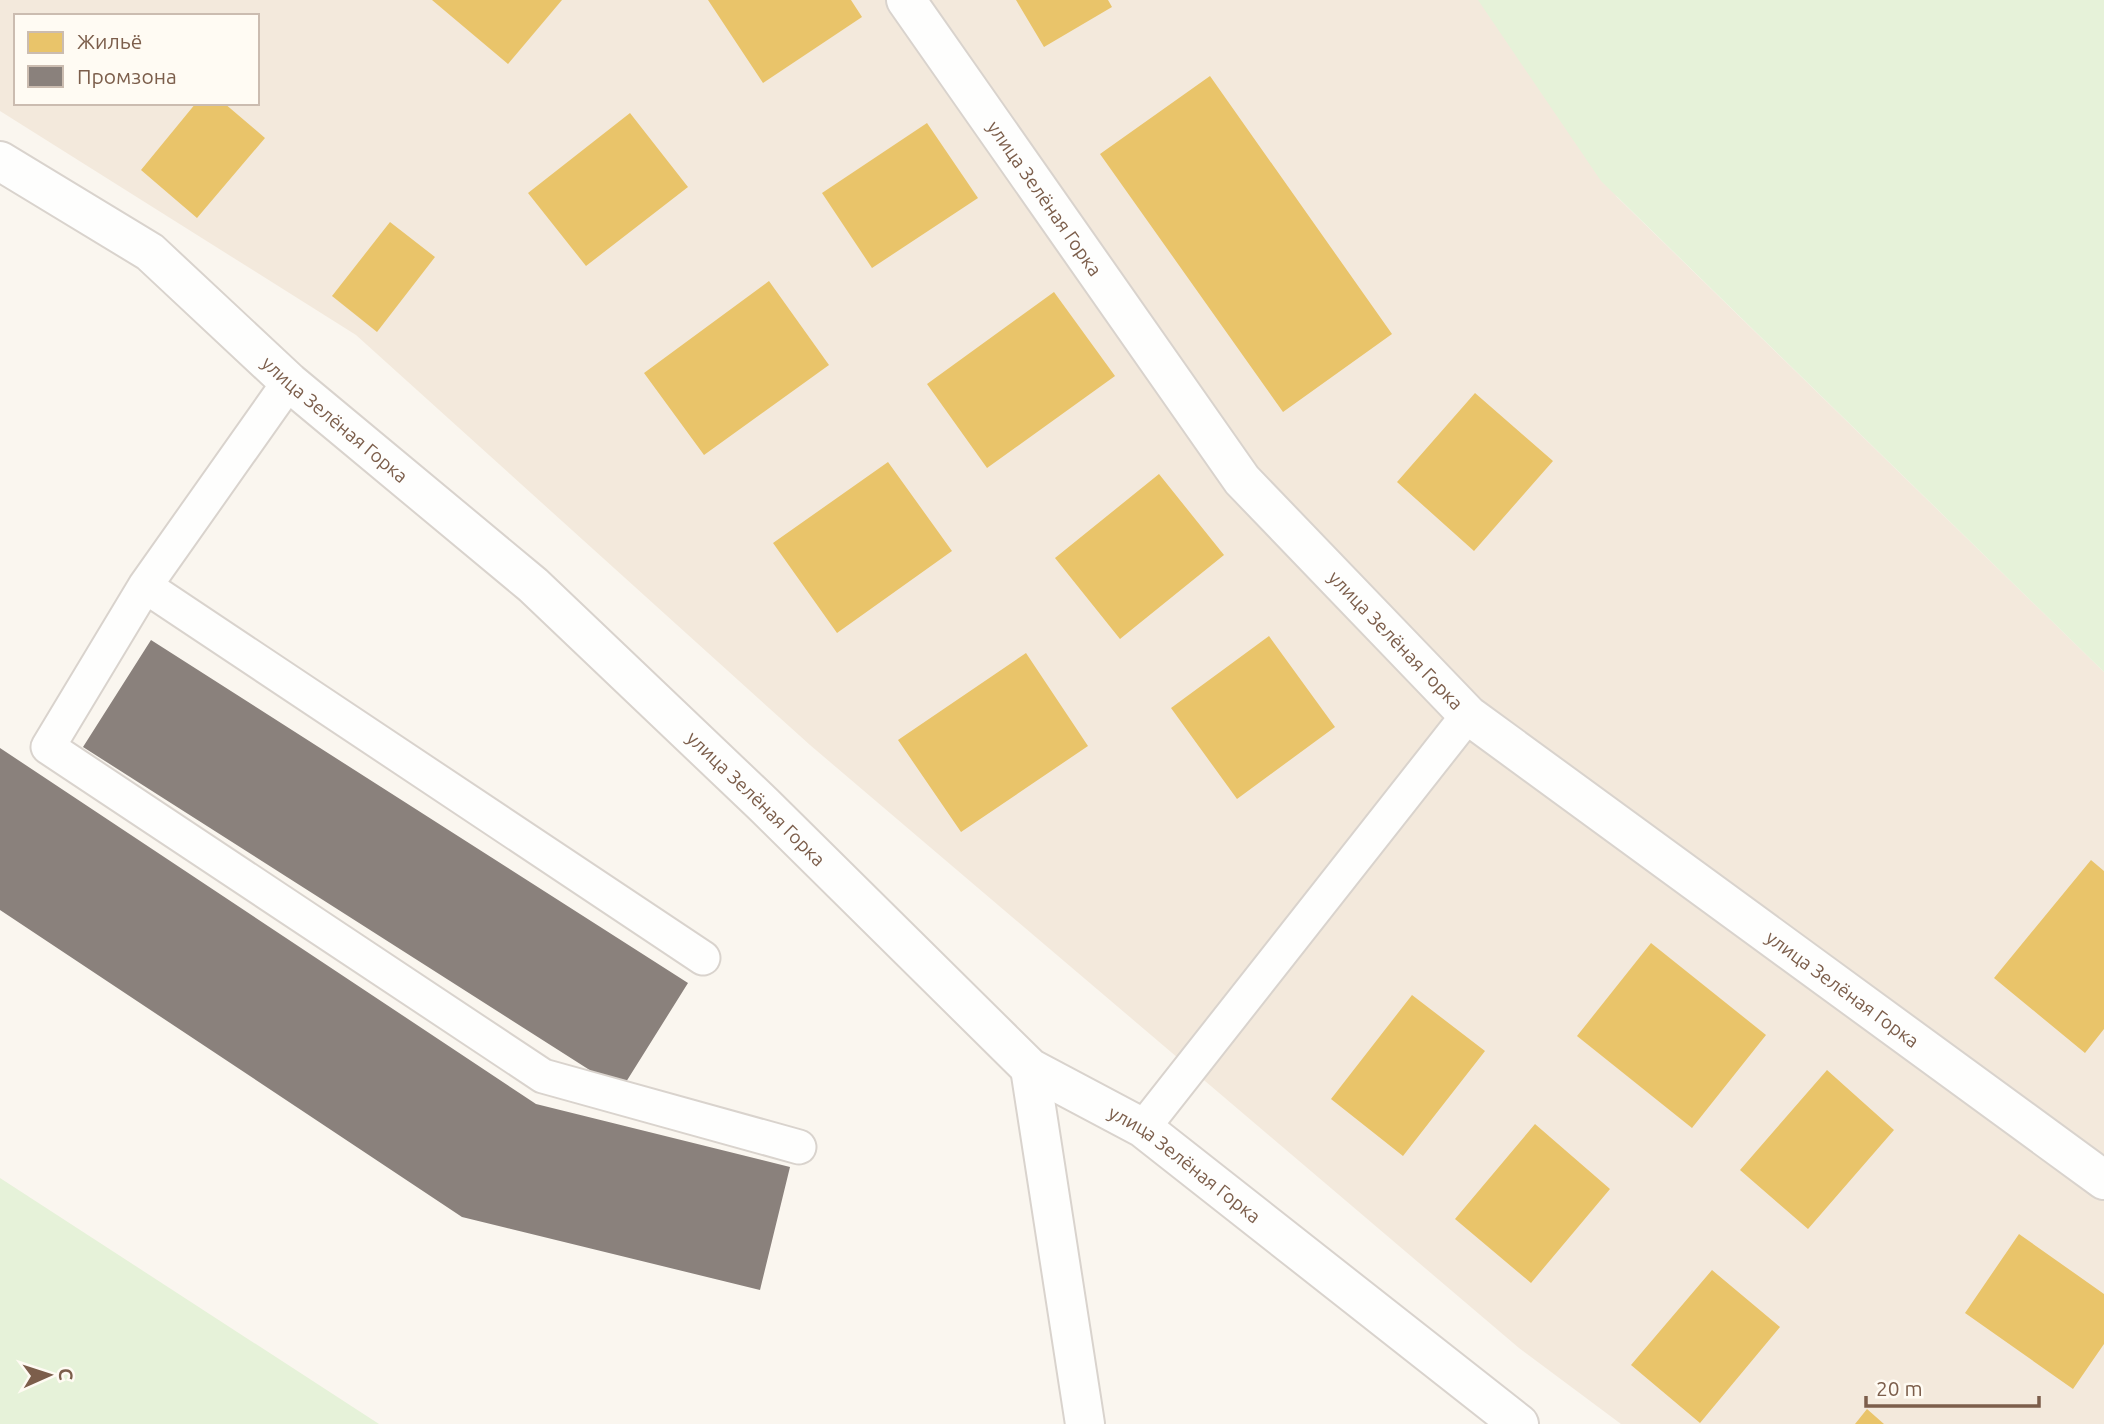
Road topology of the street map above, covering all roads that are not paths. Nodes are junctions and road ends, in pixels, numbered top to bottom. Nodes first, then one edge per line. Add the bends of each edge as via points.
1 (906, 0) edge
2 (0, 161) edge
3 (289, 382) junction
4 (145, 586) junction
5 (1468, 715) junction
6 (703, 958) dead end
7 (1030, 1068) junction
8 (1143, 1128) junction
9 (799, 1147) dead end
10 (2104, 1180) edge
11 (1085, 1424) edge
12 (1519, 1424) edge

1 - 5 street, улица Зелёная Горка via 1242,480
2 - 3 street, улица Зелёная Горка via 150,253
3 - 4 lane
3 - 7 street, улица Зелёная Горка via 533,585
4 - 6 lane
4 - 9 lane via 48,747 543,1076
5 - 8 lane
5 - 10 street, улица Зелёная Горка
7 - 8 street, улица Зелёная Горка
7 - 11 street
8 - 12 street, улица Зелёная Горка

